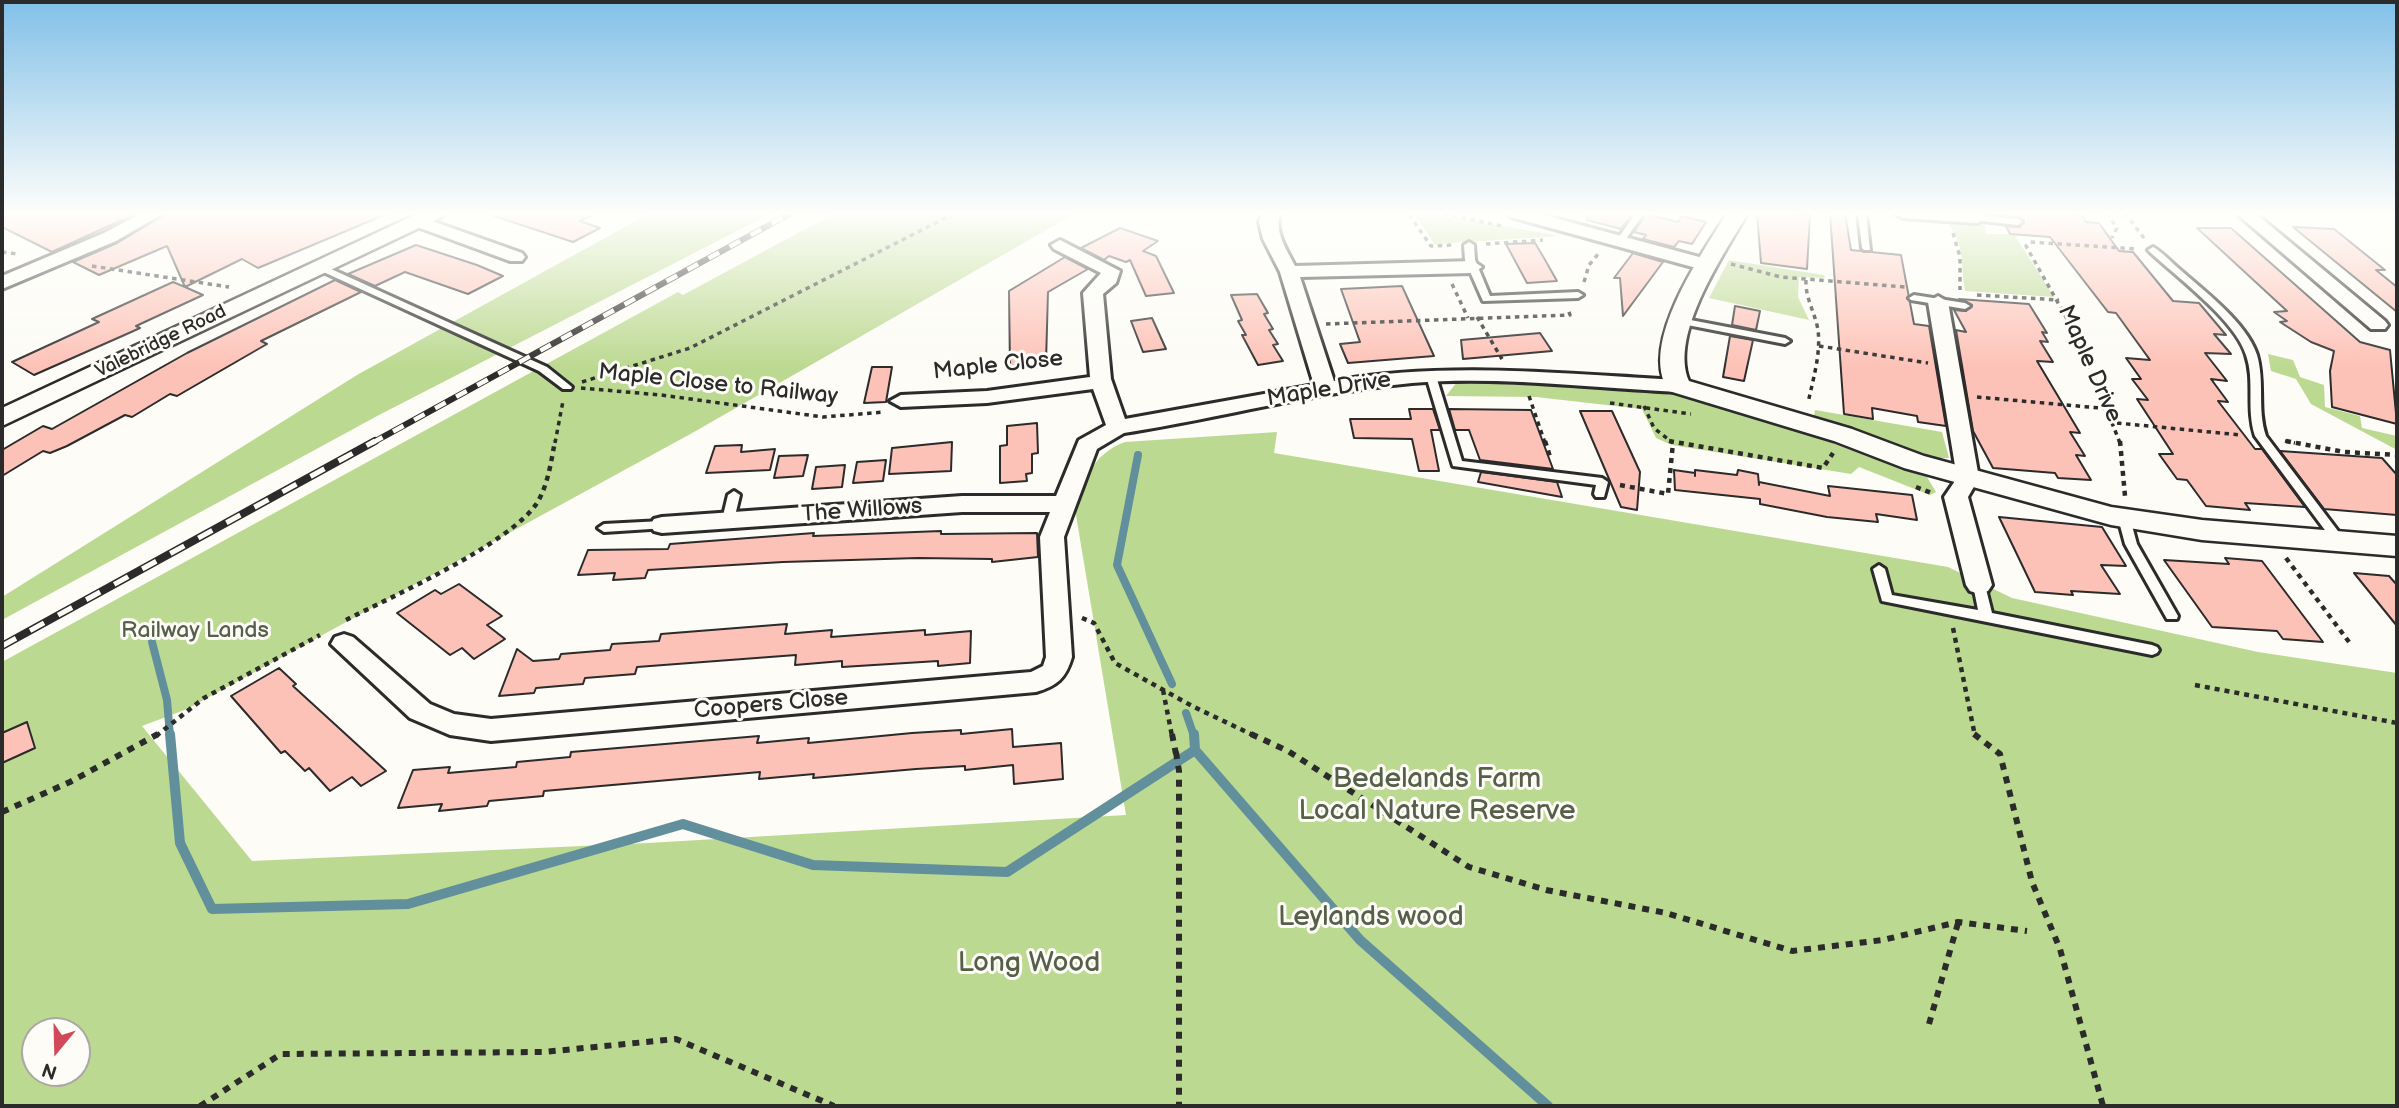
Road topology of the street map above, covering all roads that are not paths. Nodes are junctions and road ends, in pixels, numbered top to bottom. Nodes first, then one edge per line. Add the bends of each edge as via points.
1 (44, 265) edge
2 (325, 265) edge
3 (1099, 265) edge
4 (1285, 265) edge
5 (1474, 265) edge
6 (1707, 265) edge
7 (2169, 265) edge
8 (2306, 265) edge
9 (320, 267) junction
10 (1289, 272) junction
11 (1477, 274) junction
12 (6, 277) edge
13 (1578, 295) dead end
14 (1943, 297) junction
15 (1914, 298) dead end
16 (1965, 306) dead end
17 (1681, 321) junction
18 (2378, 325) dead end
19 (1785, 341) dead end
20 (1431, 376) junction
21 (1099, 382) junction
22 (1678, 386) junction
23 (567, 387) road end
24 (1325, 387) junction
25 (901, 401) road end
26 (2, 418) edge
27 (1118, 427) junction
28 (1968, 478) junction
29 (1601, 488) road end
30 (734, 495) dead end
31 (1063, 504) junction
32 (2124, 518) junction
33 (727, 520) junction
34 (662, 525) joint
35 (604, 528) dead end
36 (2340, 541) junction
37 (2397, 546) edge
38 (1879, 569) dead end
39 (1979, 585) joint
40 (1986, 616) junction
41 (2172, 616) dead end
42 (336, 634) road end
43 (2152, 650) dead end

1 - 12 street
2 - 9 street, Valebridge Road
3 - 21 street via 1111,271 1109,279 1093,293
4 - 10 street
5 - 11 lane
6 - 17 street
7 - 36 lane via 2233,325 2252,354 2254,419 2261,436
8 - 18 street
9 - 23 lane via 543,369
9 - 26 street, Valebridge Road
10 - 11 street via 1445,269
10 - 24 street
11 - 13 lane via 1486,299
14 - 15 lane
14 - 16 lane
14 - 28 street
17 - 19 lane
17 - 22 street via 1671,364
20 - 22 street, Maple Drive via 1514,377 1537,389
20 - 24 street, Maple Drive
20 - 29 lane via 1457,464 1556,474
21 - 25 street, Maple Close via 987,397
21 - 27 street
22 - 28 street, Maple Drive via 1803,424 1835,450 1914,462
24 - 27 street, Maple Drive
27 - 31 street, Maple Drive via 1087,445
28 - 32 street, Maple Drive
28 - 39 street via 1956,497
30 - 33 lane
31 - 33 street, The Willows via 962,504
31 - 42 street, Coopers Close via 1052,537 1059,657 1054,672 1036,682 491,730 450,724 420,711
32 - 36 street, Maple Drive via 2202,530
32 - 41 lane via 2131,544
33 - 34 street, The Willows
34 - 35 lane
36 - 37 street, Maple Drive
38 - 40 lane via 1886,598
39 - 40 lane
40 - 43 lane

